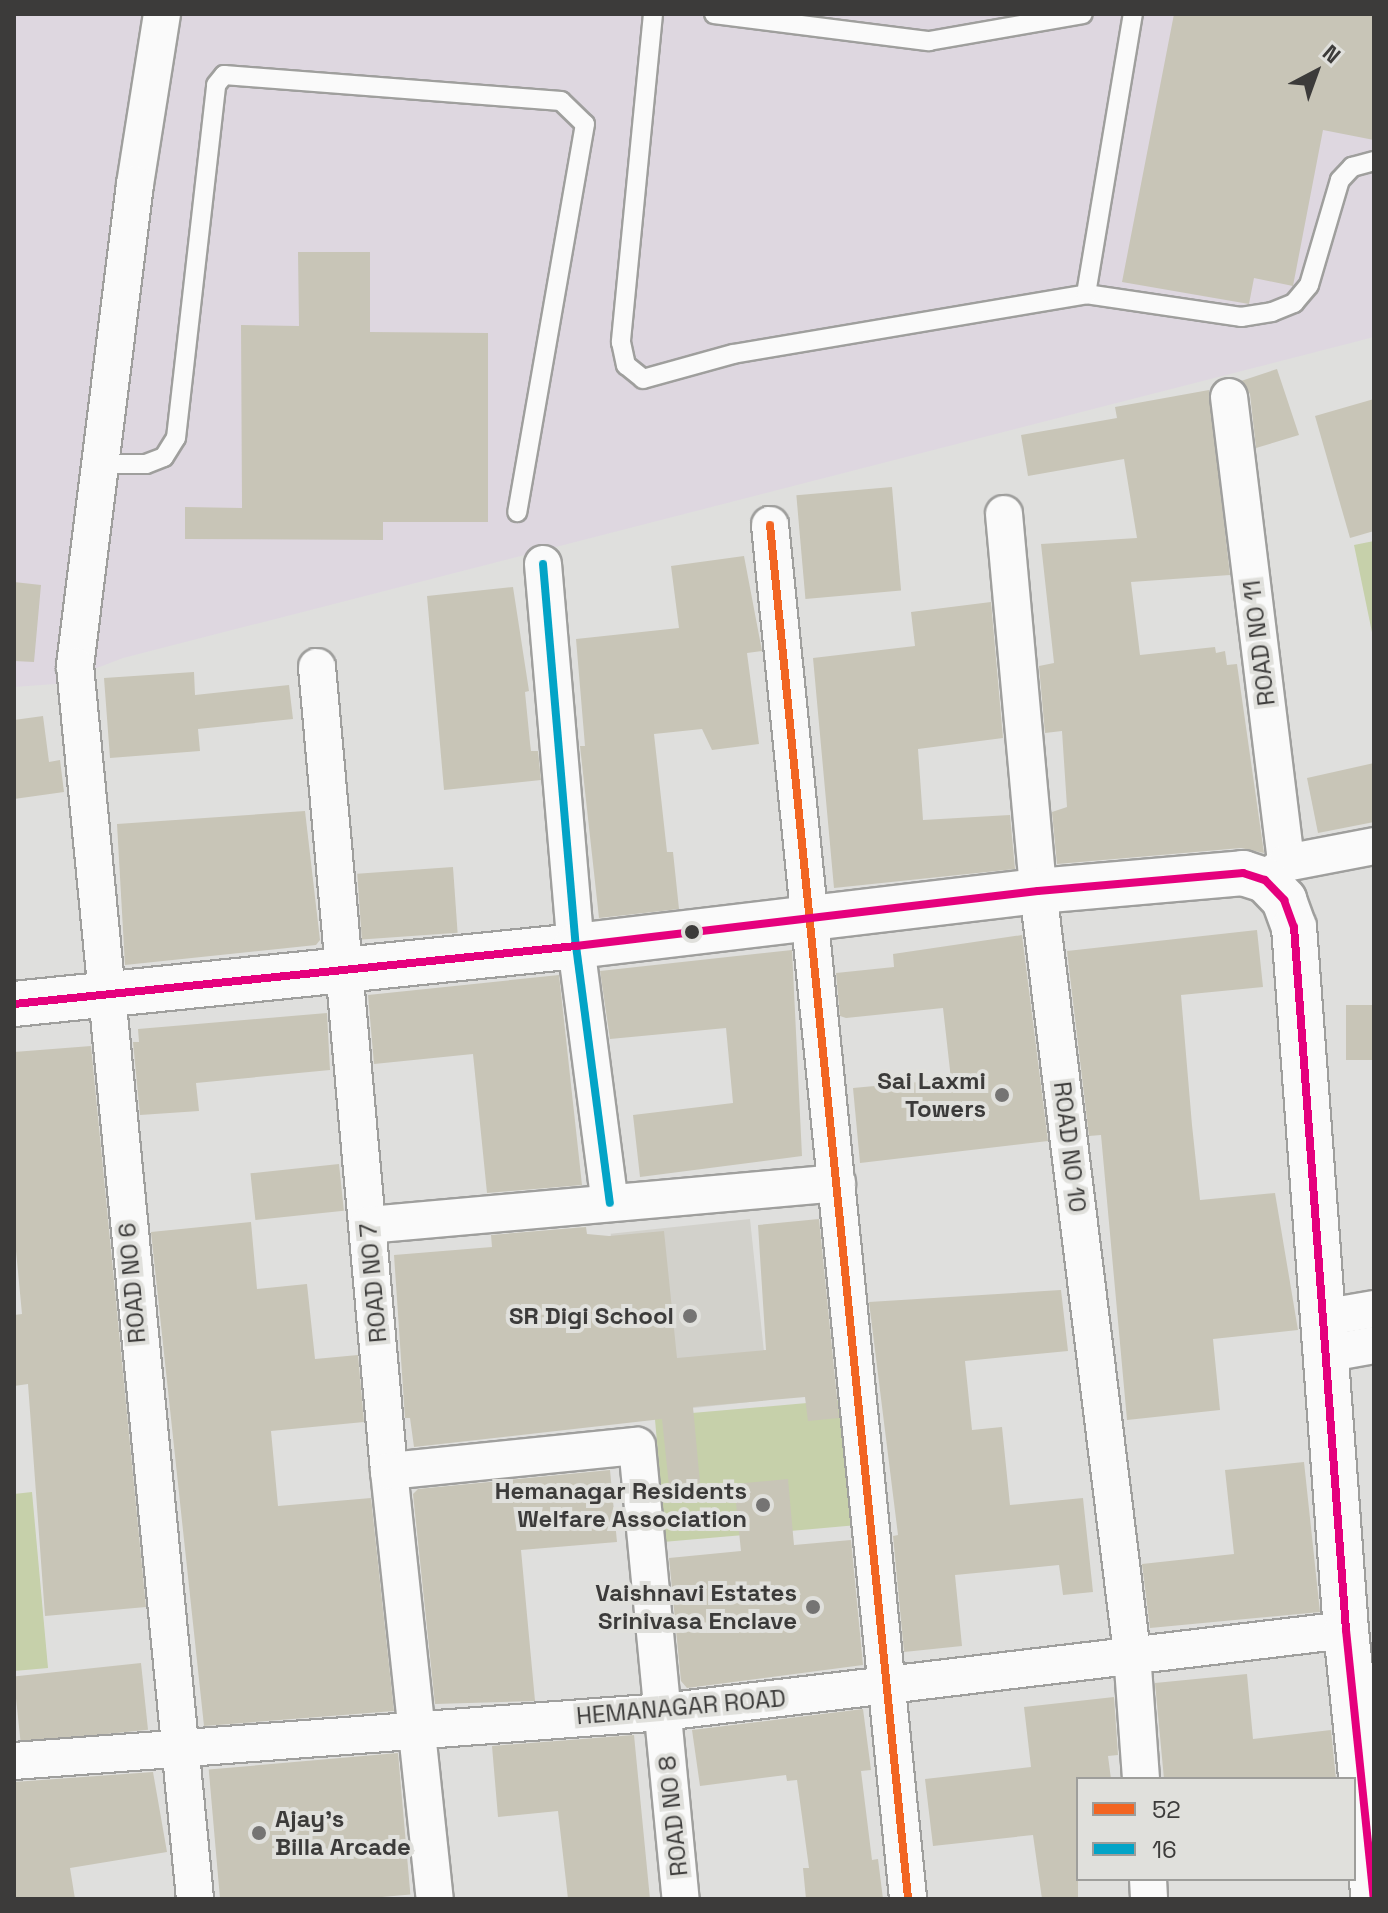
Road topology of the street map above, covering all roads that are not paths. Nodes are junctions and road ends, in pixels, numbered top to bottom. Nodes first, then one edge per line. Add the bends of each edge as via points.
1 (162, 14) edge
2 (653, 14) edge
3 (714, 14) edge
4 (1083, 14) edge
5 (1133, 14) edge
6 (1374, 161) edge
7 (1086, 294) junction
8 (1229, 397) dead end
9 (100, 464) junction
10 (517, 512) dead end
11 (1004, 514) dead end
12 (770, 525) dead end
13 (543, 564) dead end
14 (317, 667) dead end
15 (1374, 846) edge
16 (1276, 871) junction
17 (1038, 891) junction
18 (810, 917) junction
19 (576, 946) junction
20 (344, 969) junction
21 (105, 994) junction
22 (14, 1004) edge
23 (837, 1183) junction
24 (610, 1203) junction
25 (368, 1225) junction
26 (1374, 1309) edge
27 (1323, 1336) junction
28 (1374, 1345) edge
29 (389, 1471) junction
30 (1346, 1630) junction
31 (1132, 1653) junction
32 (887, 1686) junction
33 (663, 1712) junction
34 (416, 1728) junction
35 (177, 1748) junction
36 (14, 1761) edge
37 (1141, 1777) edge
38 (195, 1899) edge
39 (435, 1899) edge
40 (681, 1899) edge
41 (908, 1899) edge
42 (1374, 1899) edge

1 - 9 street, ROAD NO 6
2 - 7 lane via 621,342 626,365 643,379 733,354
3 - 4 lane via 929,41
5 - 7 lane
6 - 7 lane via 1352,167 1340,180 1314,272 1294,303 1241,317
8 - 16 street, ROAD NO 11
9 - 10 lane via 146,464 164,457 176,438 216,85 224,75 561,101 585,124
9 - 21 street, ROAD NO 6 via 75,666
11 - 17 street, ROAD NO 10
12 - 18 street
13 - 19 street
14 - 20 street, ROAD NO 7
15 - 16 street
16 - 17 street
16 - 27 street via 1294,927
17 - 18 street
17 - 31 street, ROAD NO 10
18 - 19 street
18 - 23 street
19 - 20 street
19 - 24 street
20 - 21 street
20 - 25 street, ROAD NO 7
21 - 22 street
21 - 35 street, ROAD NO 6
23 - 24 street
23 - 32 street
24 - 25 street
25 - 29 street, ROAD NO 7
26 - 27 street
27 - 28 street
27 - 30 street
29 - 33 street, ROAD NO 8 via 637,1446
29 - 34 street, ROAD NO 7
30 - 31 street, HEMANAGAR ROAD
30 - 42 street
31 - 32 street, HEMANAGAR ROAD
31 - 37 street, ROAD NO 10
32 - 33 street, HEMANAGAR ROAD
32 - 41 street
33 - 34 street, HEMANAGAR ROAD
33 - 40 street, ROAD NO 8
34 - 35 street, HEMANAGAR ROAD
34 - 39 street, ROAD NO 7
35 - 36 street, HEMANAGAR ROAD
35 - 38 street, ROAD NO 6

